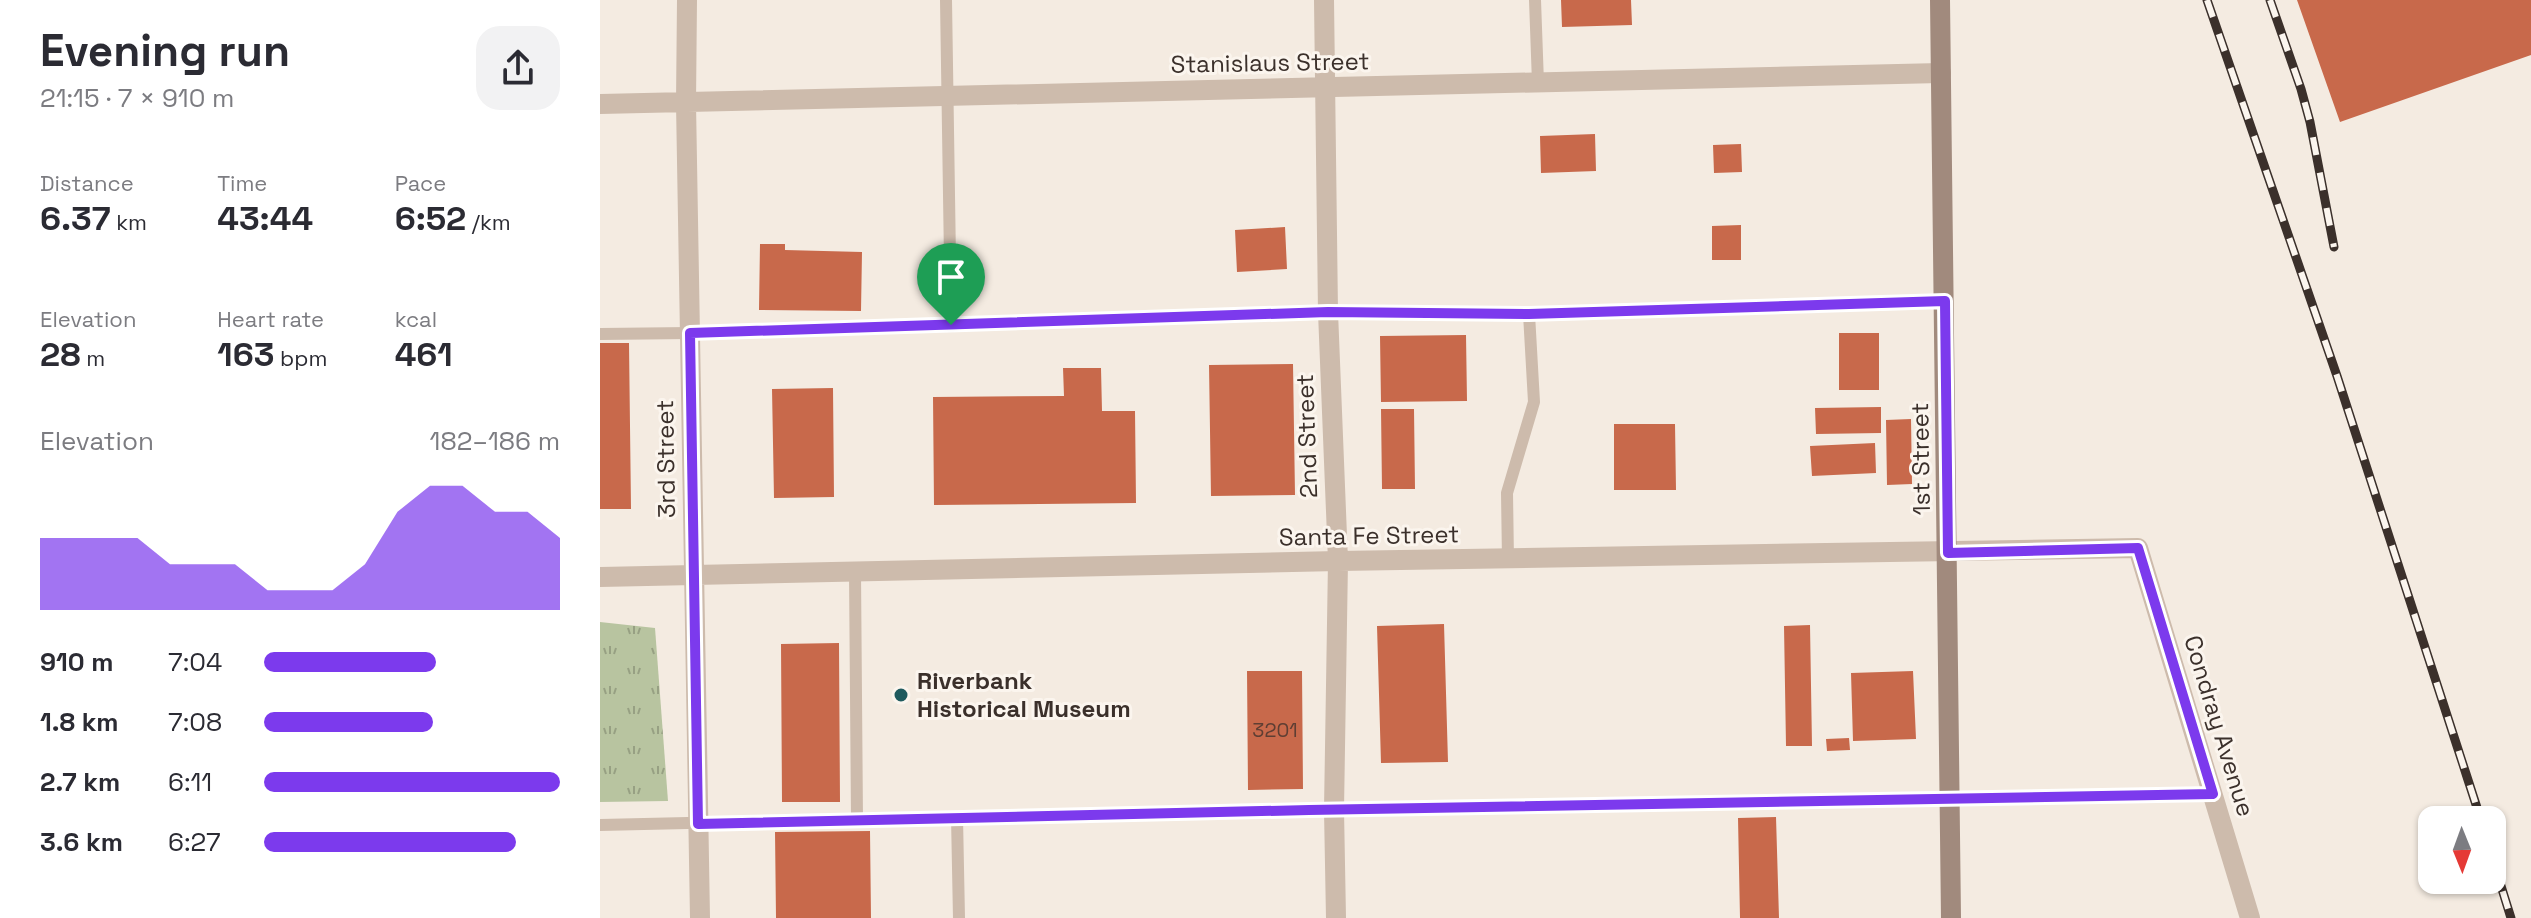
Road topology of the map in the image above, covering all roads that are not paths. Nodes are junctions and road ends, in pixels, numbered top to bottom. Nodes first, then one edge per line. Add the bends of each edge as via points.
1 (687, 0) edge
2 (946, 0) edge
3 (1324, 0) edge
4 (1535, 0) edge
5 (1940, 0) edge
6 (1941, 73) junction
7 (1538, 83) junction
8 (1325, 87) junction
9 (948, 96) junction
10 (686, 103) junction
11 (600, 104) edge
12 (1945, 301) junction
13 (1328, 312) junction
14 (1529, 314) junction
15 (951, 325) junction
16 (690, 333) junction
17 (600, 334) edge
18 (2138, 548) joint
19 (1948, 553) junction
20 (1508, 560) junction
21 (1338, 561) junction
22 (855, 572) junction
23 (694, 575) junction
24 (600, 577) edge
25 (2213, 794) junction
26 (1951, 800) junction
27 (1334, 810) junction
28 (957, 817) junction
29 (857, 820) junction
30 (698, 824) junction
31 (600, 825) edge
32 (700, 918) edge
33 (959, 918) edge
34 (1336, 918) edge
35 (1951, 918) edge
36 (2250, 918) edge

1 - 10 street, 3rd Street
2 - 9 lane
3 - 8 street, 2nd Street
4 - 7 lane
5 - 6 street, 1st Street
6 - 7 street, Stanislaus Street
6 - 12 street, 1st Street
7 - 8 street, Stanislaus Street
8 - 9 street, Stanislaus Street
8 - 13 street, 2nd Street
9 - 10 street, Stanislaus Street
9 - 15 lane
10 - 11 street, Stanislaus Street
10 - 16 street, 3rd Street
12 - 14 lane
12 - 19 street, 1st Street
13 - 14 lane
13 - 15 lane
13 - 21 street, 2nd Street
14 - 20 lane via 1534,402 1507,493
15 - 16 lane
16 - 17 lane
16 - 23 street, 3rd Street
18 - 19 street, Santa Fe Street
18 - 25 street, Condray Avenue
19 - 20 street, Santa Fe Street
19 - 26 street, 1st Street
20 - 21 street, Santa Fe Street
21 - 22 street, Santa Fe Street
21 - 27 street, 2nd Street
22 - 23 street, Santa Fe Street
22 - 29 lane
23 - 24 street, Santa Fe Street
23 - 30 street, 3rd Street
25 - 26 lane
25 - 36 street, Condray Avenue
26 - 27 lane
26 - 35 street, 1st Street
27 - 28 lane
27 - 34 street, 2nd Street
28 - 29 lane
28 - 33 lane
29 - 30 lane
30 - 31 lane
30 - 32 street, 3rd Street

